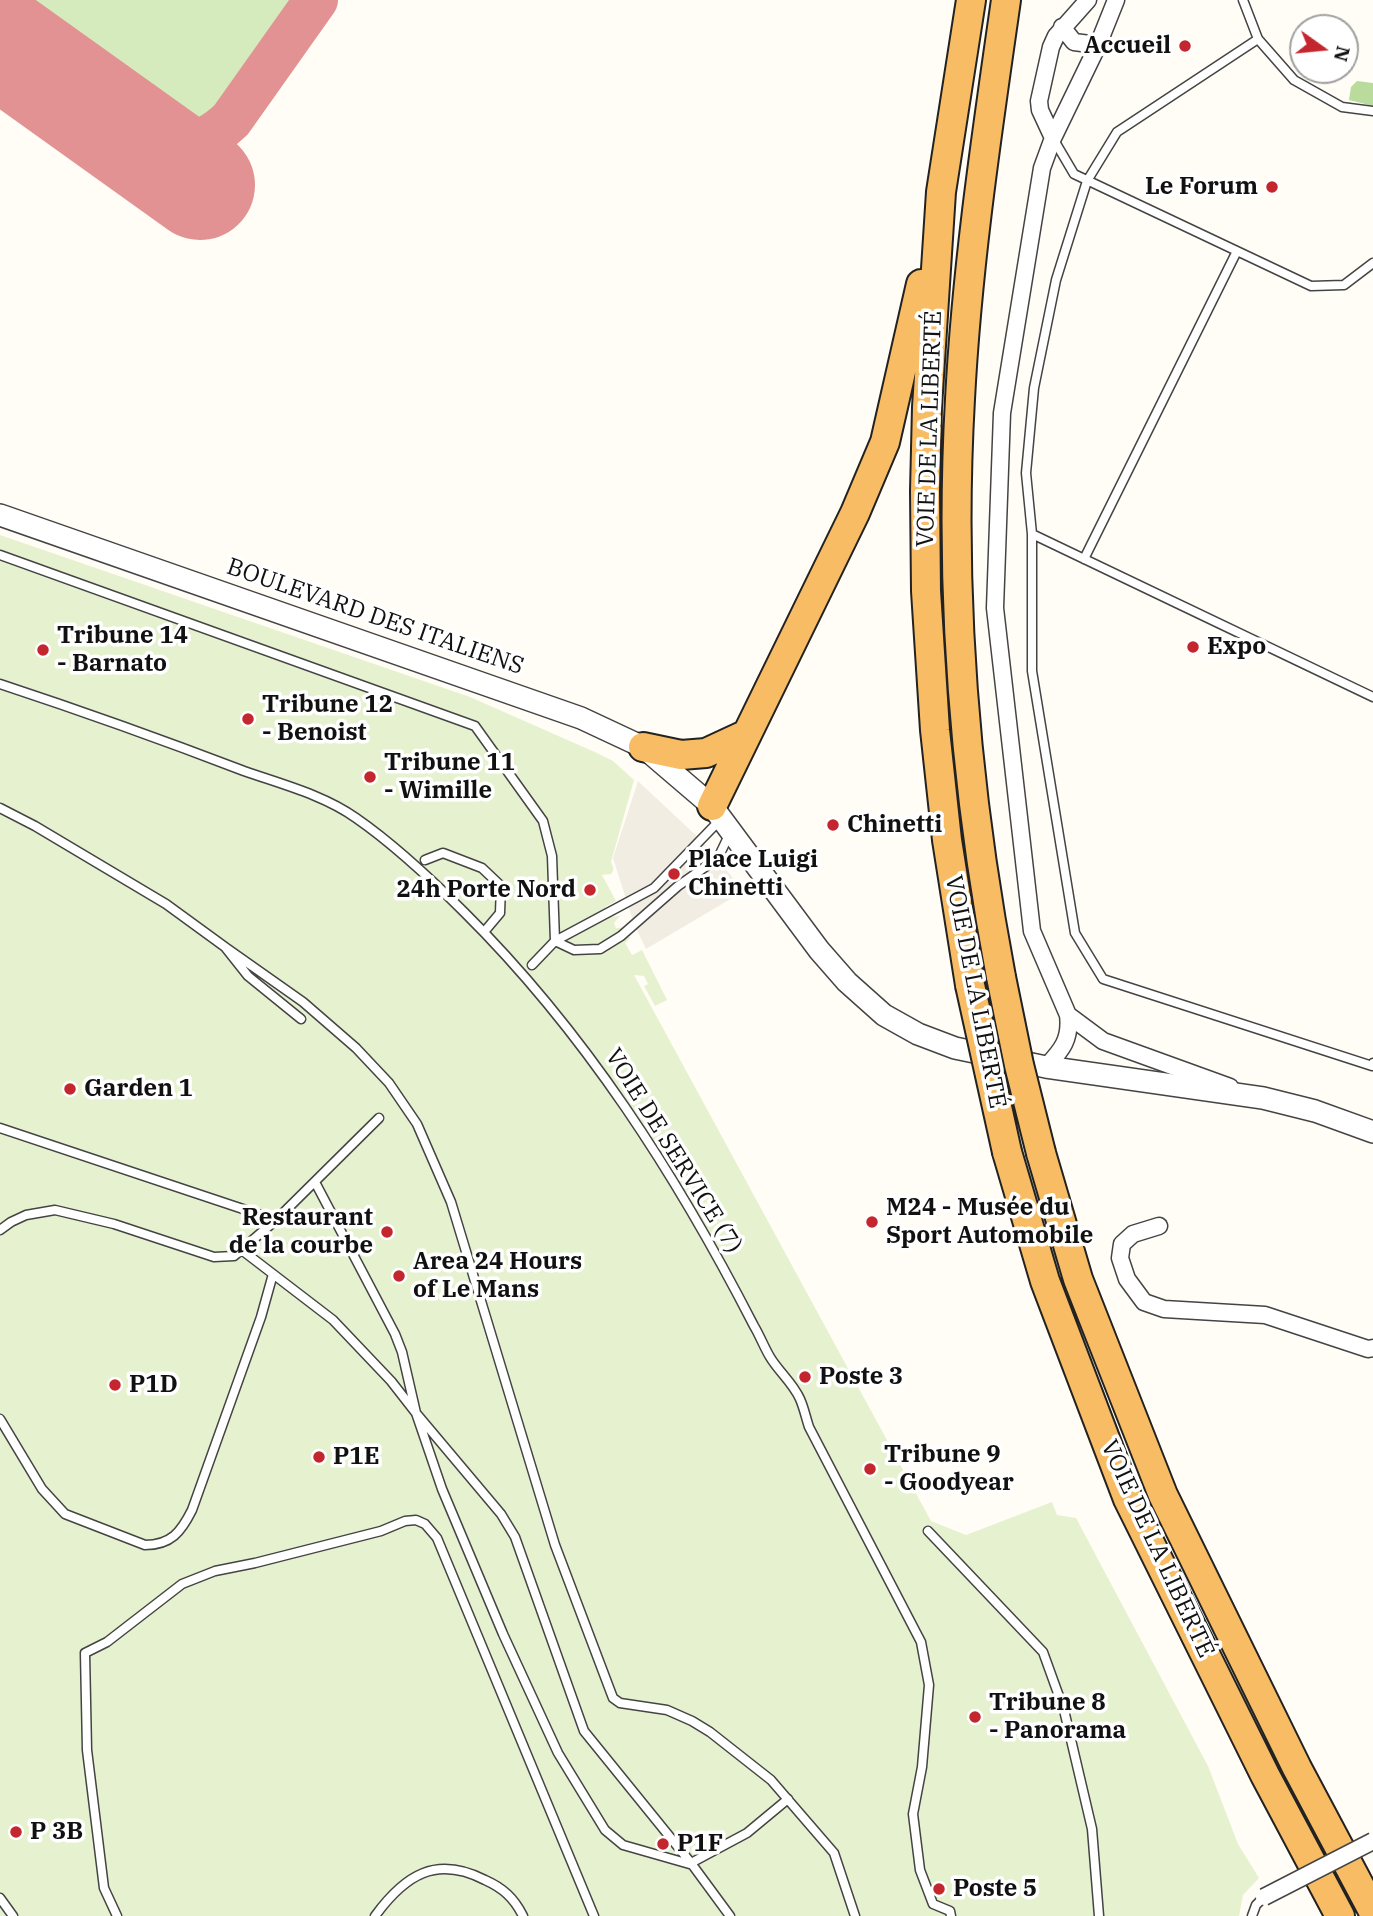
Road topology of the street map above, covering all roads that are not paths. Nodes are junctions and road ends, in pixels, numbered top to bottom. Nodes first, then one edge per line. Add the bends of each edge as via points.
1 (971, 0) edge
2 (1006, 0) edge
3 (1088, 0) edge
4 (1116, 0) edge
5 (1242, 0) edge
6 (1062, 27) junction
7 (1258, 39) junction
8 (1098, 45) junction
9 (1373, 111) edge
10 (1053, 138) junction
11 (1087, 181) junction
12 (941, 192) junction
13 (1237, 251) junction
14 (1373, 263) edge
15 (0, 515) edge
16 (1031, 534) junction
17 (0, 555) edge
18 (1084, 559) junction
19 (0, 684) edge
20 (1373, 696) edge
21 (747, 734) junction
22 (643, 747) junction
23 (0, 807) edge
24 (722, 818) junction
25 (425, 860) dead end
26 (484, 932) junction
27 (555, 940) junction
28 (225, 947) junction
29 (532, 965) dead end
30 (1068, 1015) junction
31 (301, 1019) dead end
32 (1373, 1066) edge
33 (1046, 1067) junction
34 (1263, 1098) junction
35 (379, 1118) dead end
36 (0, 1128) edge
37 (1373, 1132) edge
38 (315, 1182) junction
39 (276, 1220) junction
40 (1159, 1226) dead end
41 (0, 1230) edge
42 (243, 1251) junction
43 (273, 1274) junction
44 (1373, 1348) edge
45 (416, 1413) junction
46 (0, 1419) edge
47 (928, 1531) dead end
48 (788, 1799) junction
49 (1373, 1841) edge
50 (692, 1864) junction
51 (1264, 1897) joint
52 (0, 1898) edge
53 (1373, 1911) edge
54 (13, 1916) edge
55 (117, 1916) edge
56 (375, 1916) edge
57 (523, 1916) edge
58 (594, 1916) edge
59 (730, 1916) edge
60 (855, 1916) edge
61 (951, 1916) edge
62 (1099, 1916) edge
63 (1252, 1916) edge
64 (1340, 1916) edge

1 - 12 highway, VOIE DE LA LIBERTÉ
2 - 53 highway, VOIE DE LA LIBERTÉ, bridge via 971,257 957,520 970,771 1001,977 1041,1153 1077,1279 1163,1495
3 - 6 street
4 - 8 street
5 - 7 lane
6 - 8 street via 1074,41
6 - 10 street via 1051,47 1039,101
7 - 9 lane via 1294,80 1342,107
7 - 11 lane via 1117,132
8 - 10 street
10 - 11 lane via 1074,174
10 - 30 street via 1042,168 1002,413 995,608 1032,932
11 - 13 lane
11 - 16 lane via 1056,280 1034,388 1026,473
12 - 21 highway via 885,442 856,513
12 - 64 highway, VOIE DE LA LIBERTÉ, bridge via 927,407 926,591 934,730 970,985 1007,1152 1045,1281 1128,1499
13 - 14 lane via 1311,286 1344,285
13 - 18 lane
15 - 22 street, BOULEVARD DES ITALIENS via 581,718
16 - 18 lane
16 - 32 lane via 1032,671 1075,933 1103,979
17 - 27 lane via 475,726 543,821 552,856
18 - 20 lane
19 - 26 lane, VOIE DE SERVICE (7) via 328,803 355,817 430,878
21 - 22 highway via 706,753 681,755
21 - 24 highway
22 - 24 street, BOULEVARD DES ITALIENS
23 - 28 lane via 166,904
24 - 27 lane via 654,888
24 - 27 lane via 718,858 621,936 600,949 574,950
24 - 33 street, BOULEVARD DES ITALIENS via 819,950 884,1015 955,1048
25 - 26 lane via 443,853 482,868 500,886 500,913
26 - 61 lane, VOIE DE SERVICE (7) via 536,987 594,1061 688,1205 771,1359 800,1399 809,1427 912,1622 929,1685 914,1838 933,1904 950,1911
27 - 29 lane
28 - 31 lane via 248,976
28 - 48 lane via 303,1002 356,1048 389,1083 417,1124 452,1202 551,1532 613,1698 667,1710 691,1721 771,1780
30 - 33 street via 1067,1041
30 - 34 street via 1103,1041
33 - 34 street, BOULEVARD DES ITALIENS
34 - 37 street, BOULEVARD DES ITALIENS
35 - 38 lane
36 - 39 lane
38 - 39 lane
38 - 45 lane via 395,1334
39 - 42 lane
40 - 44 street via 1133,1234 1122,1244 1120,1258 1127,1279 1144,1302 1164,1309 1265,1315
41 - 42 lane via 26,1215 55,1210 215,1257
42 - 43 lane
43 - 45 lane via 333,1320
43 - 46 lane via 192,1510 178,1534 168,1541 145,1545 65,1514 42,1489
45 - 50 lane via 515,1537 584,1731
45 - 50 lane via 442,1489 503,1634 558,1753 605,1830 623,1845
47 - 62 lane via 1043,1651 1064,1710 1093,1829
48 - 50 lane via 747,1833
48 - 60 lane via 834,1853
49 - 51 street, bridge
50 - 59 lane
51 - 63 lane
52 - 54 lane
55 - 58 lane via 104,1888 87,1750 85,1653 107,1642 182,1584 215,1570 416,1520 437,1538
56 - 57 lane via 408,1881 451,1868 497,1886

